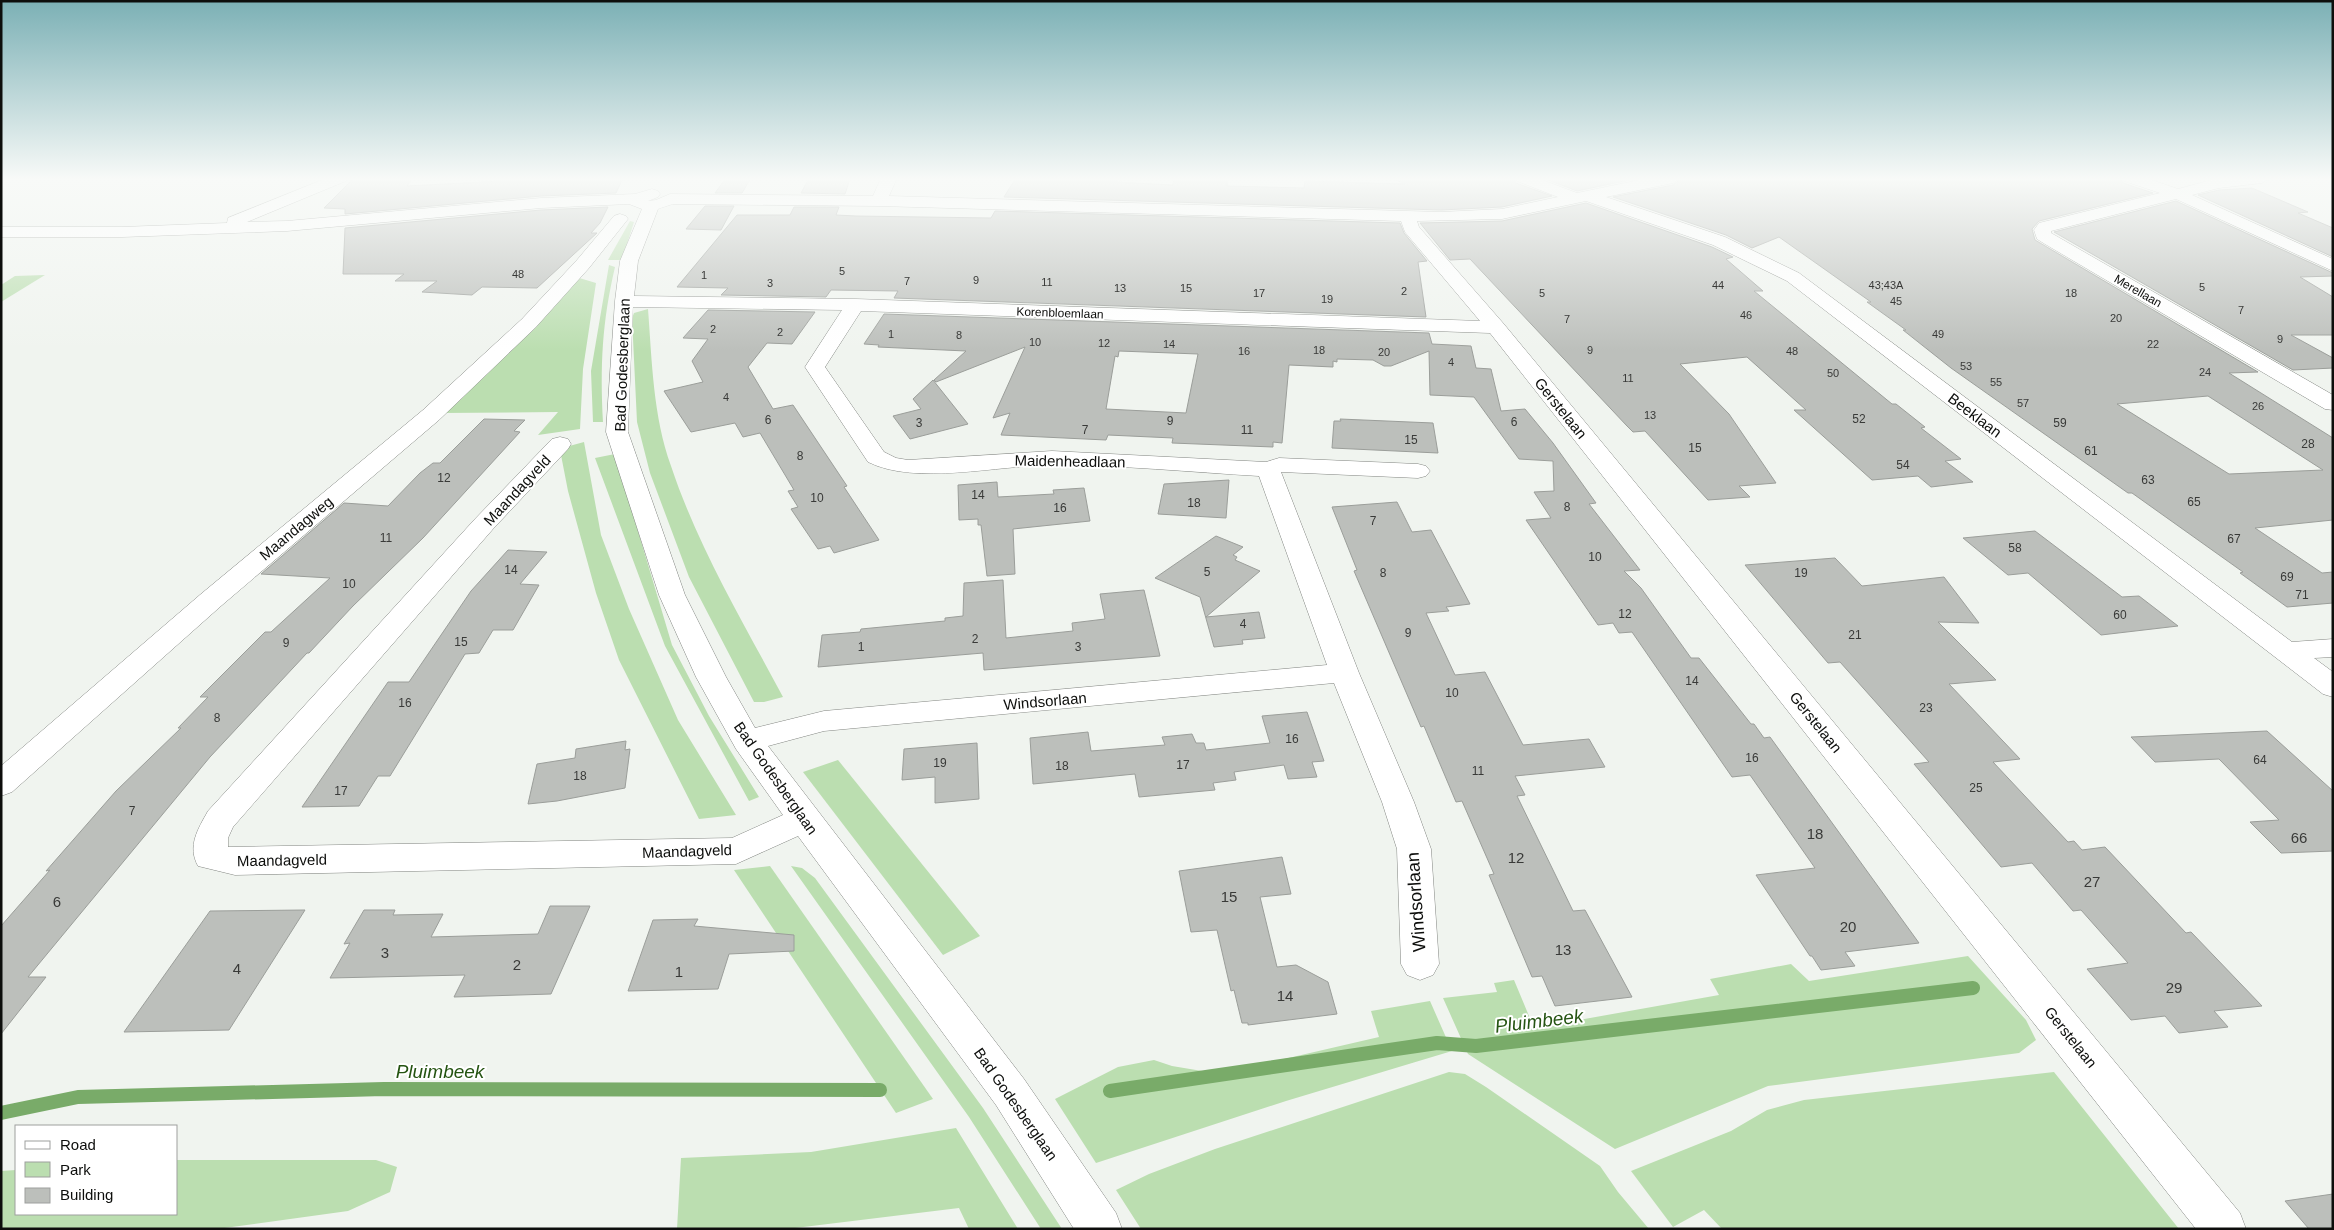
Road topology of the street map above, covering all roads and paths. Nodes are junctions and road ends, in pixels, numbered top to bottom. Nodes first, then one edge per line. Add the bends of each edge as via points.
1 (615, 235) edge
2 (628, 235) edge
3 (1418, 235) edge
4 (1704, 235) edge
5 (2045, 235) edge
6 (2267, 235) edge
7 (608, 263) junction
8 (2333, 266) edge
9 (624, 301) junction
10 (856, 305) junction
11 (1496, 327) junction
12 (2333, 404) edge
13 (560, 444) dead end
14 (1268, 469) junction
15 (1418, 471) dead end
16 (2333, 648) edge
17 (2288, 651) junction
18 (1344, 673) junction
19 (2333, 687) edge
20 (747, 741) junction
21 (1, 784) edge
22 (804, 820) junction
23 (1420, 964) dead end
24 (1100, 1229) edge
25 (2224, 1229) edge

1 - 7 street, Maandagweg
2 - 7 street, Bad Godesberglaan
3 - 11 street, Gerstelaan
4 - 17 street, Beeklaan via 1756,256 1793,277
5 - 12 street, Merellaan
6 - 8 street
7 - 9 street, Bad Godesberglaan
7 - 21 street, Maandagweg via 529,323 431,415 196,613
9 - 10 street, Korenbloemlaan
9 - 20 street, Bad Godesberglaan via 618,432 672,595 711,677
10 - 11 street, Korenbloemlaan
10 - 14 street, Maidenheadlaan via 815,367 876,457 890,464 908,467 1052,458
11 - 25 street, Gerstelaan
13 - 22 street, Maandagveld via 484,524 220,820 211,838 210,856 235,862 736,851
14 - 15 street, Maidenheadlaan via 1279,465
14 - 18 street, Windsorlaan
16 - 17 street
17 - 19 street, Beeklaan
18 - 20 street, Windsorlaan via 824,721
18 - 23 street, Windsorlaan via 1398,802 1414,849
20 - 22 street, Bad Godesberglaan
22 - 24 street, Bad Godesberglaan via 1010,1092

